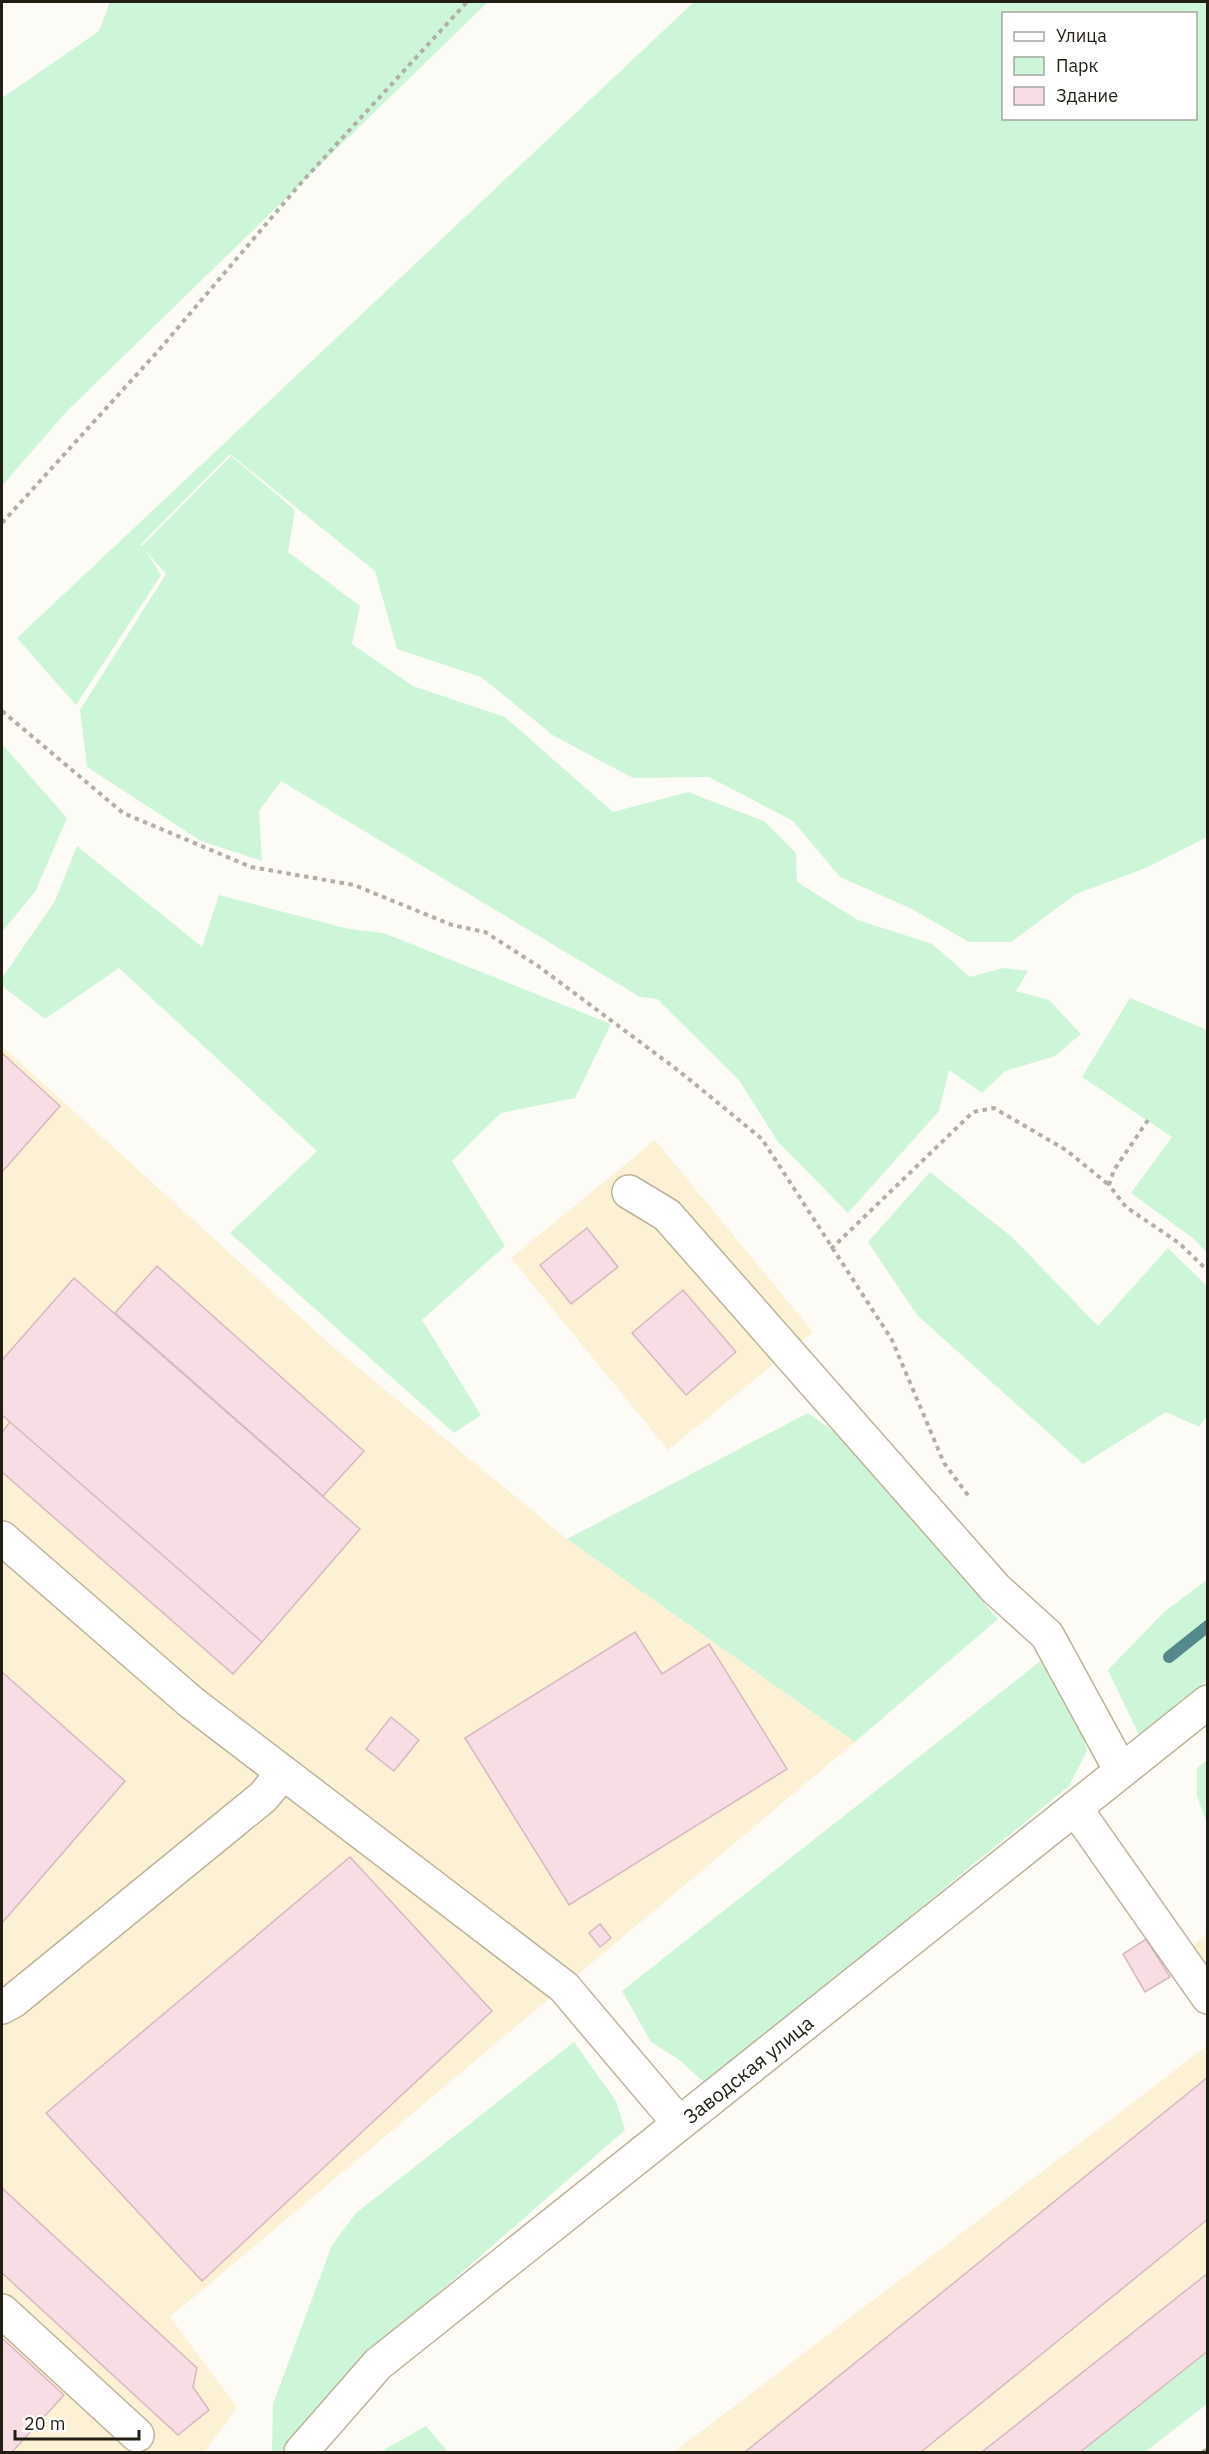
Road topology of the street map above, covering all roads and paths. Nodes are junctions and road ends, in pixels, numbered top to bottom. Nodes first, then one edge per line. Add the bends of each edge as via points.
1 (467, 2) edge
2 (2, 523) edge
3 (2, 711) edge
4 (1148, 1120) dead end
5 (1109, 1185) junction
6 (629, 1192) dead end
7 (831, 1249) junction
8 (1208, 1271) edge
9 (977, 1506) dead end
10 (2, 1538) edge
11 (1208, 1702) edge
12 (1120, 1772) junction
13 (283, 1773) junction
14 (1075, 1808) junction
15 (1208, 1997) edge
16 (2, 2007) edge
17 (680, 2122) junction
18 (2, 2312) edge
19 (138, 2435) dead end
20 (1208, 2449) edge
21 (301, 2452) edge
22 (1203, 2452) edge

1 - 2 path via 301,183 159,350
3 - 7 path via 123,813 251,867 354,885 452,925 484,932 538,966 679,1071 762,1139
4 - 5 path via 1114,1170
5 - 7 path via 1066,1150 994,1108 973,1112
5 - 8 path via 1126,1207 1179,1243
6 - 12 street via 667,1215 996,1589 1047,1635
7 - 9 path via 892,1340 944,1463
10 - 13 street via 192,1703
11 - 12 street, Заводская улица
12 - 14 street, Заводская улица
13 - 16 street via 262,1797
13 - 17 street via 564,1987
14 - 15 street
14 - 17 street, Заводская улица
17 - 21 street, Заводская улица via 378,2364
18 - 19 street
20 - 22 path

